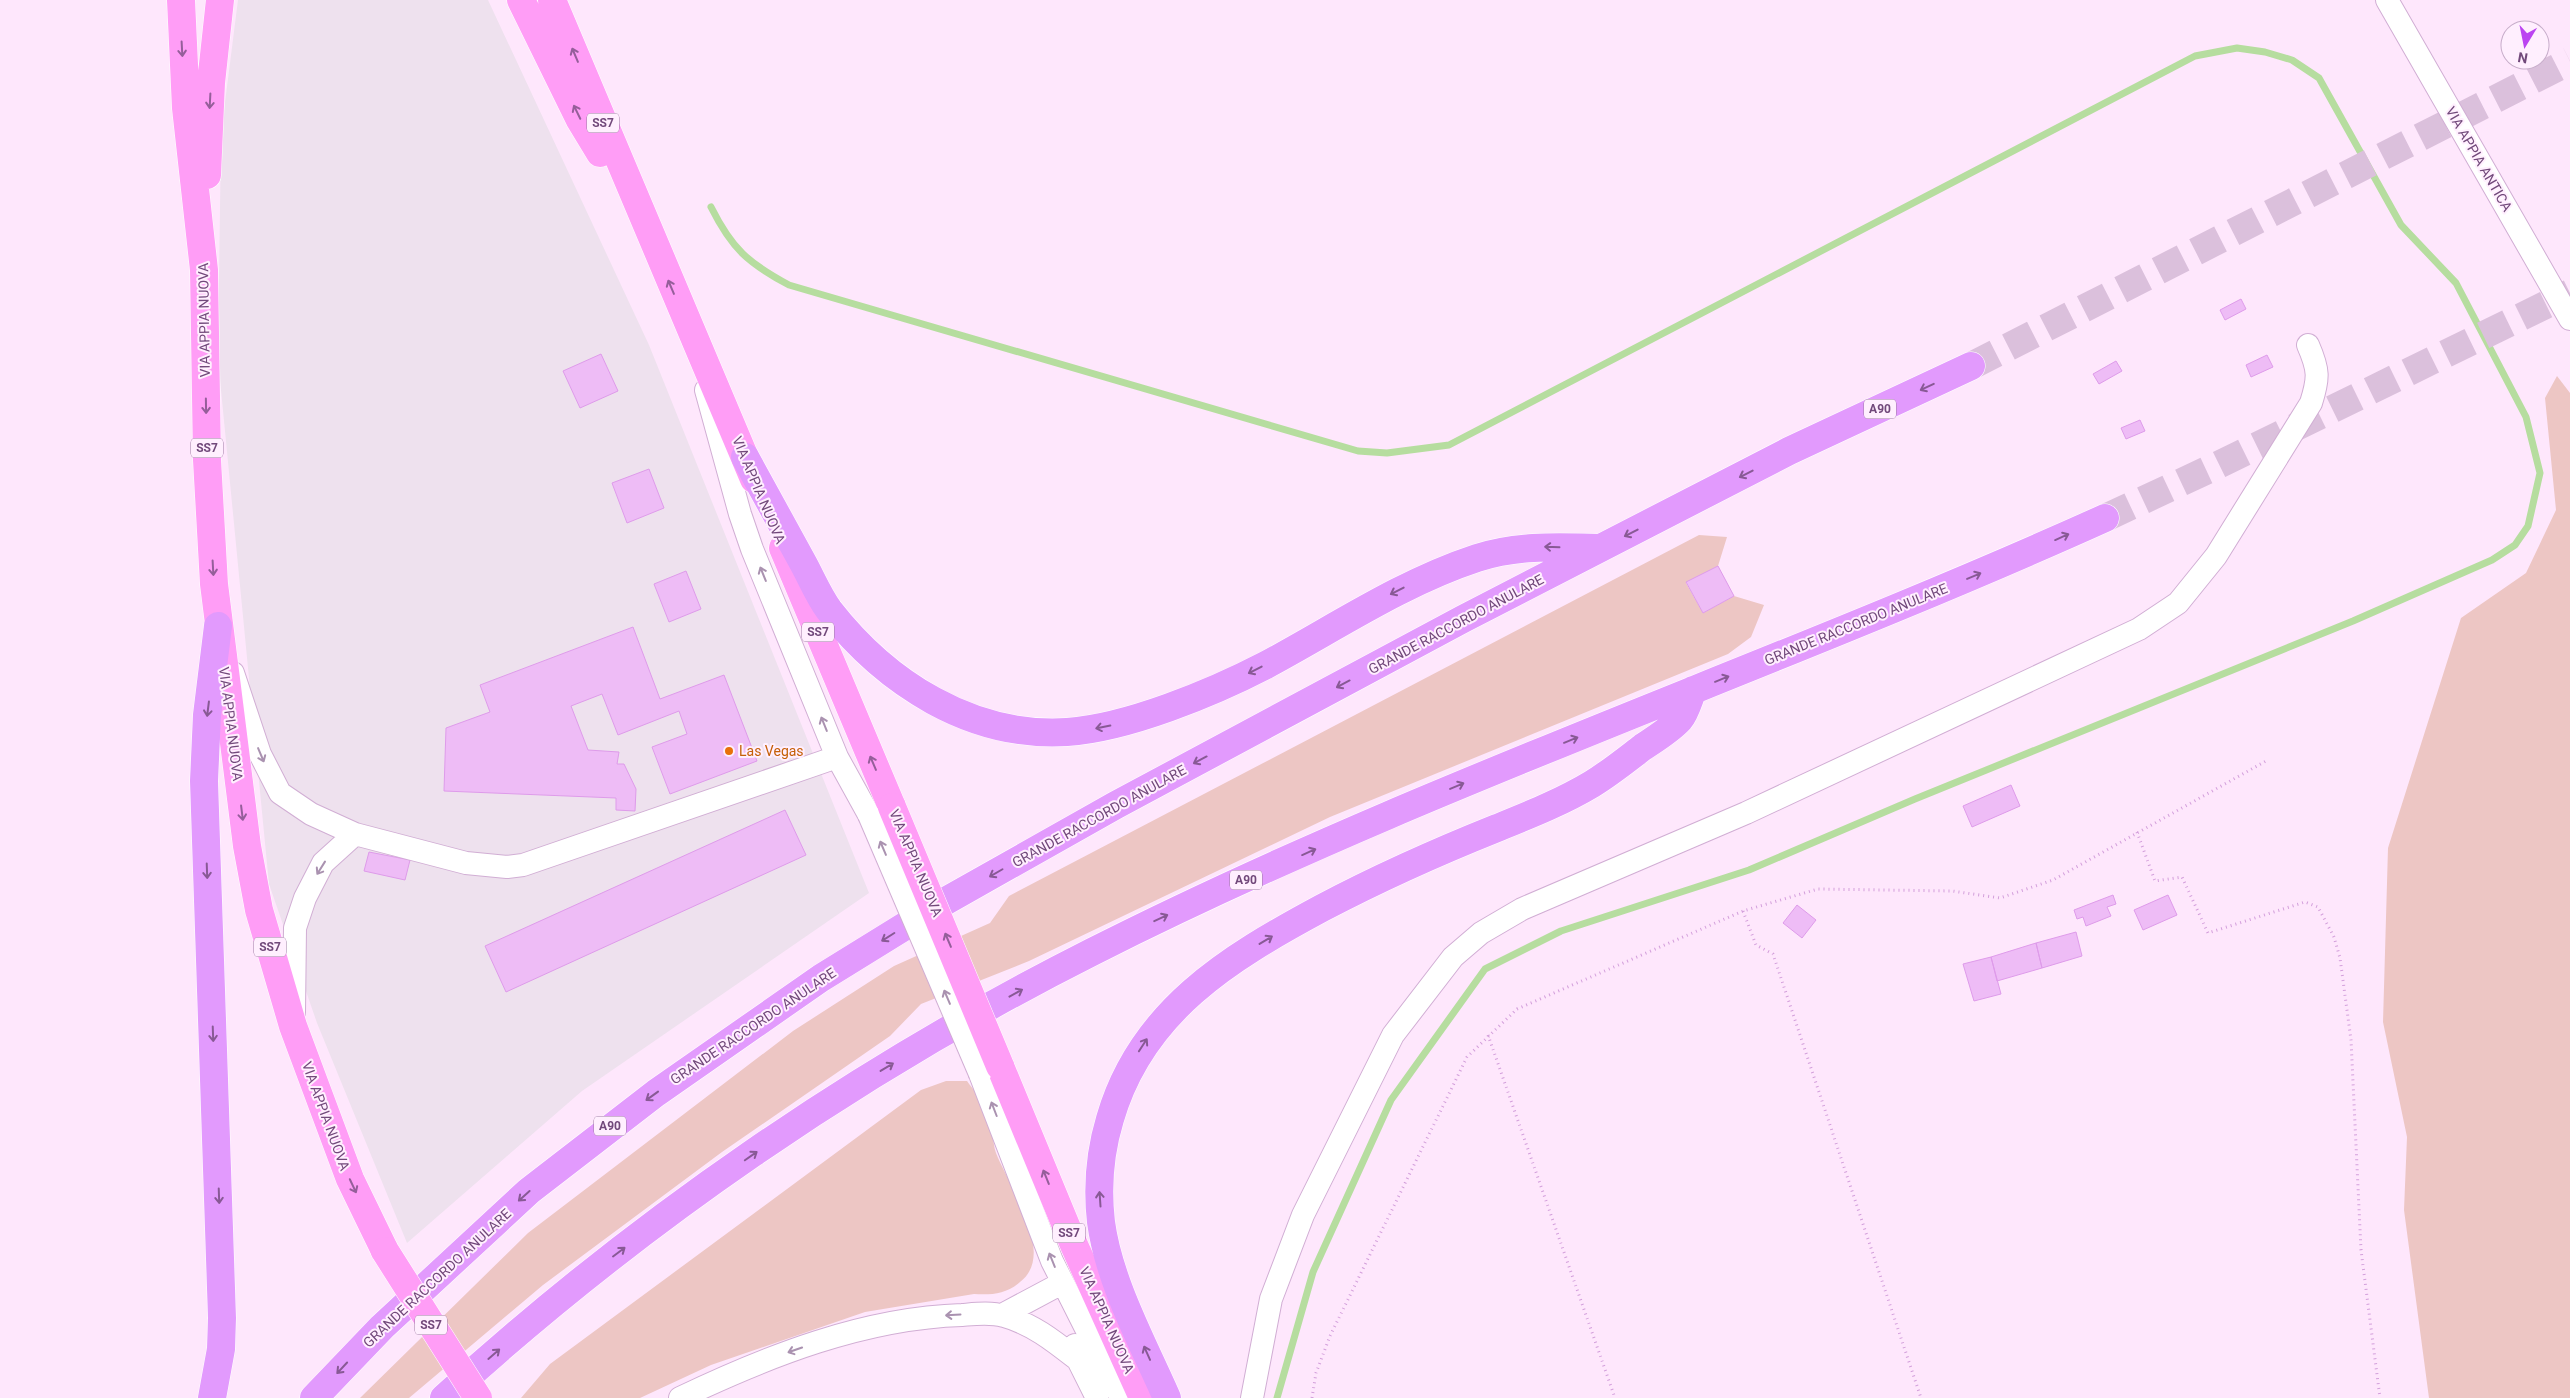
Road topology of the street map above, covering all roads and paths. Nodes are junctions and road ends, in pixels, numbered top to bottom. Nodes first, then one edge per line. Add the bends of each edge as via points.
1 (181, 0) edge
2 (220, 0) edge
3 (521, 0) edge
4 (552, 0) edge
5 (2387, 0) edge
6 (654, 245) junction
7 (204, 270) junction
8 (2570, 319) edge
9 (689, 328) junction
10 (2308, 346) dead end
11 (1971, 366) tunnel mouth
12 (745, 457) junction
13 (2105, 518) tunnel mouth
14 (1600, 548) junction
15 (218, 626) junction
16 (1693, 690) junction
17 (837, 758) junction
18 (2266, 761) dead end
19 (881, 811) junction
20 (2138, 832) junction
21 (355, 834) junction
22 (1743, 911) junction
23 (293, 1026) junction
24 (1488, 1035) junction
25 (990, 1070) junction
26 (1062, 1283) junction
27 (1075, 1307) junction
28 (1002, 1315) junction
29 (1078, 1360) junction
30 (212, 1398) edge
31 (314, 1398) edge
32 (444, 1398) edge
33 (478, 1398) edge
34 (680, 1398) edge
35 (1097, 1398) edge
36 (1120, 1398) edge
37 (1143, 1398) edge
38 (1167, 1398) edge
39 (1252, 1398) edge
40 (1312, 1398) edge
41 (1615, 1398) edge
42 (1921, 1398) edge
43 (2380, 1398) edge

1 -> 7 main road, VIA APPIA NUOVA / SS7 via 186,108
2 -> 7 main road via 211,83
6 -> 3 main road via 580,120
6 -> 4 main road, VIA APPIA NUOVA / SS7
5 - 8 street, VIA APPIA ANTICA
9 -> 6 main road, VIA APPIA NUOVA / SS7
7 -> 15 main road, VIA APPIA NUOVA / SS7 via 207,460
9 - 12 main road, VIA APPIA NUOVA / SS7
17 -> 9 street, VIA APPIA NUOVA via 744,528
10 - 39 street via 2318,367 2311,403 2216,556 2178,604 2139,629 1755,809 1522,909 1481,933 1453,957 1393,1035 1303,1215 1272,1299
11 -> 14 highway, GRANDE RACCORDO ANULARE / A90 via 1789,451
14 -> 12 highway via 1534,546 1479,557 1406,586 1266,664 1187,700 1111,725 1067,732 1029,731 989,723 945,707 916,692 871,657 827,607
19 -> 12 main road, VIA APPIA NUOVA / SS7
16 -> 13 highway, GRANDE RACCORDO ANULARE / A90
14 -> 31 highway, GRANDE RACCORDO ANULARE / A90 via 1116,805 944,902 821,978 632,1110 529,1191 382,1327
15 -> 21 street via 260,754 280,793 311,814
15 -> 23 main road, VIA APPIA NUOVA / SS7 via 247,846 259,910
15 -> 30 highway via 207,716 204,781 222,1318 221,1349
32 -> 16 highway, GRANDE RACCORDO ANULARE / A90 via 581,1281 673,1211 799,1123 967,1020 1087,954 1192,904 1461,784
38 -> 16 highway via 1133,1322 1112,1264 1102,1225 1099,1193 1103,1147 1114,1105 1150,1035 1177,1004 1203,982 1300,920 1382,877 1540,810 1592,784 1681,718
17 - 19 street, VIA APPIA NUOVA
17 - 21 street via 515,866 466,863
18 - 20 path
25 -> 19 main road, VIA APPIA NUOVA / SS7, bridge
20 - 22 path via 2053,880 2000,898 1952,891 1818,889
20 - 43 path via 2155,881 2182,877 2208,933 2305,902 2318,907 2334,938 2340,958 2351,1040 2361,1250
21 -> 23 street via 323,863 305,898 295,928
22 - 24 path via 1517,1009
22 - 42 path via 1756,945 1773,954
23 -> 33 main road, VIA APPIA NUOVA / SS7, bridge via 350,1179 385,1251
24 - 40 path via 1467,1057 1330,1336 1316,1373
24 - 41 path
26 -> 25 street, VIA APPIA NUOVA
37 -> 25 main road, VIA APPIA NUOVA / SS7
26 - 27 street, VIA APPIA NUOVA
26 - 28 street
27 - 29 street via 1073,1328
27 - 36 street, VIA APPIA NUOVA
28 - 29 street via 1042,1332
28 -> 34 street via 920,1318 854,1332 763,1362
29 - 35 street

